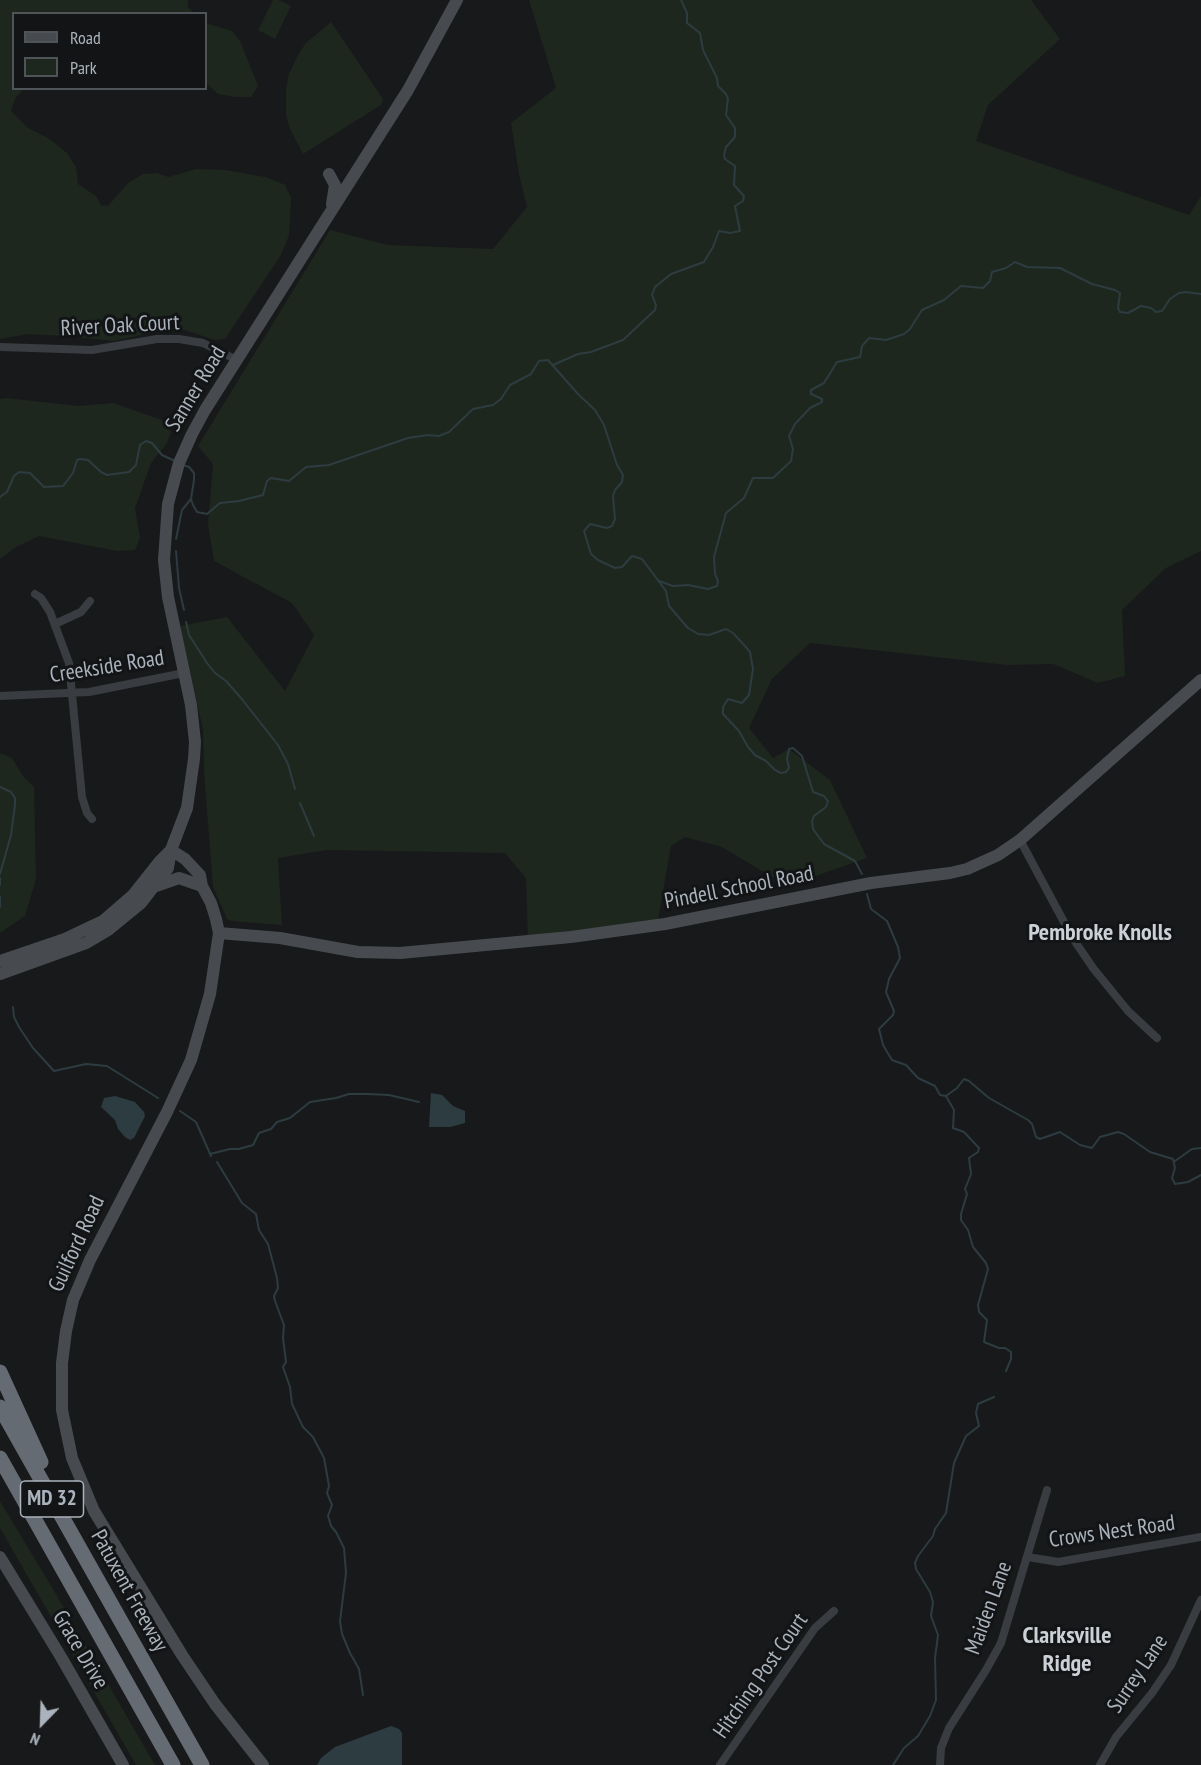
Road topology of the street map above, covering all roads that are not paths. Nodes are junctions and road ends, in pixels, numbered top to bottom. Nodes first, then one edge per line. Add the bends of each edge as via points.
1 (457, 0) edge
2 (365, 159) junction
3 (328, 218) junction
4 (0, 347) edge
5 (237, 360) junction
6 (35, 594) dead end
7 (90, 601) dead end
8 (55, 624) junction
9 (184, 673) junction
10 (1201, 680) edge
11 (74, 694) junction
12 (0, 696) edge
13 (92, 819) dead end
14 (1020, 840) junction
15 (171, 850) junction
16 (197, 884) junction
17 (155, 886) junction
18 (219, 933) junction
19 (0, 961) edge
20 (0, 974) edge
21 (1157, 1038) dead end
22 (0, 1372) edge
23 (0, 1407) edge
24 (0, 1458) edge
25 (0, 1477) edge
26 (1047, 1491) dead end
27 (1201, 1538) edge
28 (0, 1557) edge
29 (1028, 1557) junction
30 (104, 1591) junction
31 (1201, 1600) edge
32 (834, 1611) dead end
33 (148, 1721) junction
34 (123, 1765) edge
35 (173, 1765) edge
36 (202, 1765) edge
37 (263, 1765) edge
38 (720, 1765) edge
39 (940, 1765) edge
40 (1100, 1765) edge

1 - 2 main road, Sanner Road
2 - 3 main road, Sanner Road
2 - 3 main road via 345,174 329,174 336,189
3 - 5 main road, Sanner Road
4 - 5 street, River Oak Court via 92,350 179,339 203,343
5 - 9 main road, Sanner Road via 182,454 165,526 168,597
6 - 8 street via 46,604
7 - 8 street via 81,612
8 - 11 street via 69,663
9 - 11 street, Creekside Road
9 - 15 main road, Sanner Road via 194,726 194,759 187,808
10 - 14 main road, Pindell School Road
11 - 12 street, Creekside Road
11 - 13 street via 82,797
14 - 18 main road, Pindell School Road via 982,863 950,873 871,883 665,924 571,937 379,954
14 - 21 street via 1093,968 1128,1011
15 - 16 main road, Guilford Road via 200,875
15 - 17 main road, Sanner Road via 168,868
15 - 19 main road via 133,895 103,921 65,939
16 - 17 main road via 179,878
16 - 18 main road, Guilford Road via 211,903
17 - 20 main road, Sanner Road via 125,917 86,943
18 - 37 main road, Guilford Road via 210,994 191,1060 73,1300 63,1348 61,1388 72,1458 94,1511 182,1655
22 - 30 highway
23 - 30 highway, Patuxent Freeway / MD 32
24 - 33 highway, Patuxent Freeway / MD 32
25 - 33 highway
26 - 29 street, Maiden Lane
27 - 29 street, Crows Nest Road via 1058,1562
28 - 34 main road, Grace Drive
29 - 39 street, Maiden Lane via 1001,1643 949,1728 941,1748
30 - 36 highway, Patuxent Freeway / MD 32
31 - 40 street, Surrey Lane via 1167,1670 1116,1737
32 - 38 street, Hitching Post Court via 810,1635
33 - 35 highway, Patuxent Freeway / MD 32

